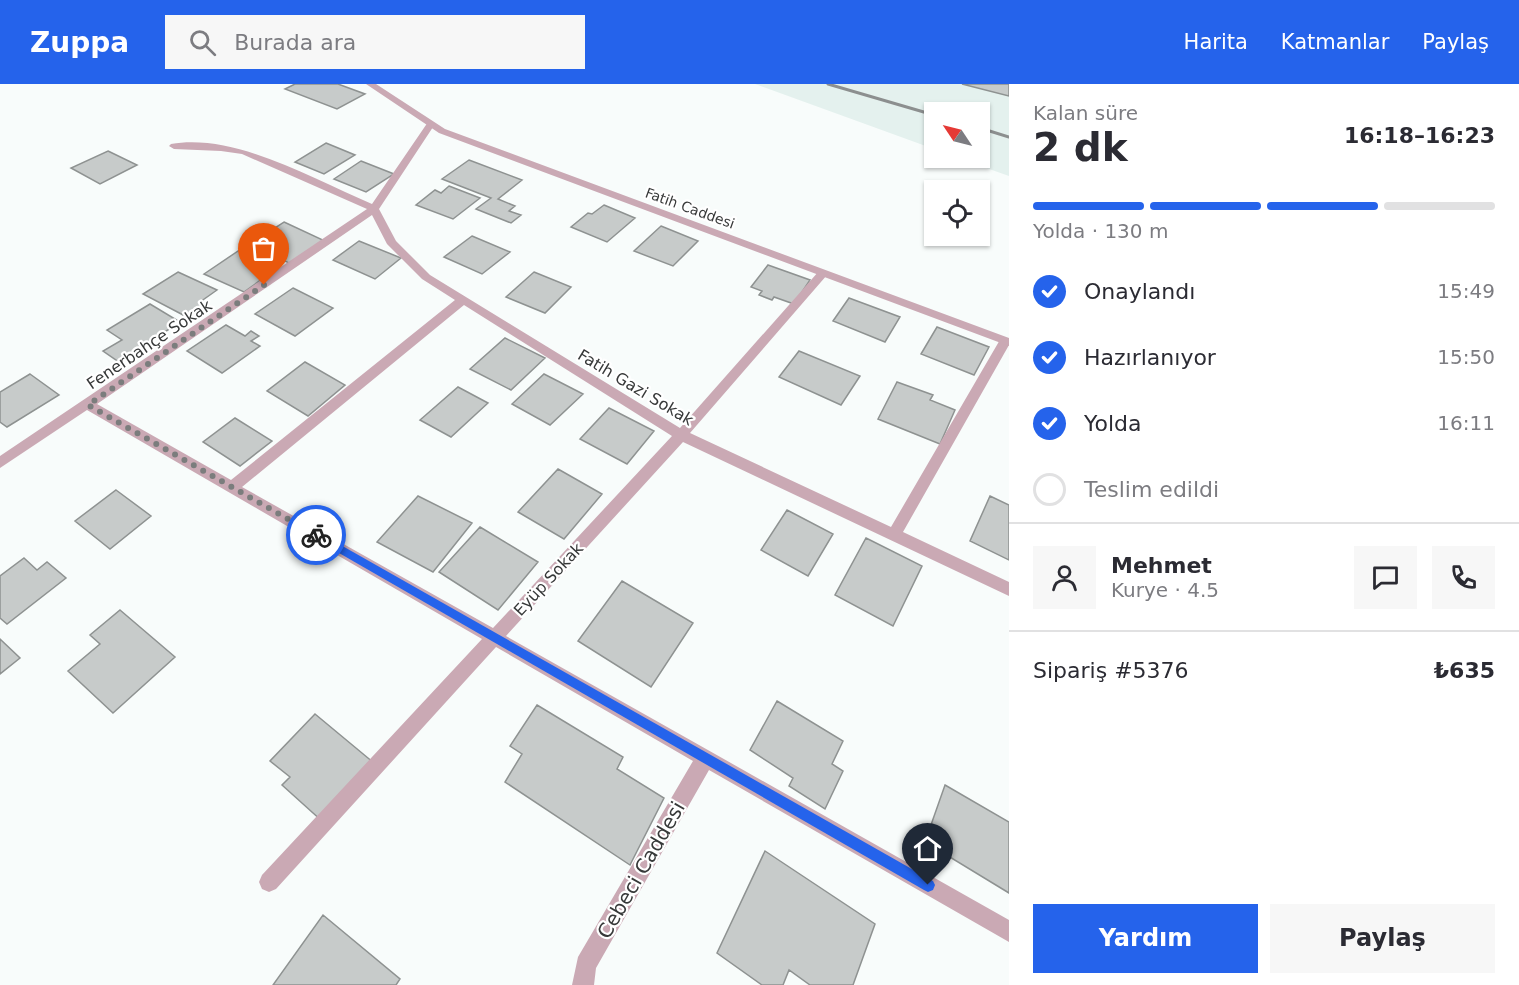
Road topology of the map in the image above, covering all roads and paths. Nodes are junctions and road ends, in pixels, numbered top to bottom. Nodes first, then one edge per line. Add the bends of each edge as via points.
1 (370, 84) edge
2 (431, 124) junction
3 (174, 146) dead end
4 (374, 210) junction
5 (823, 273) junction
6 (463, 300) junction
7 (1007, 342) edge
8 (88, 405) junction
9 (681, 435) junction
10 (0, 463) edge
11 (232, 487) junction
12 (894, 535) junction
13 (1009, 589) edge
14 (495, 637) junction
15 (706, 757) junction
16 (270, 882) dead end
17 (1009, 932) edge
18 (583, 985) edge

1 - 2 street, Fatih Caddesi
2 - 4 street
2 - 5 street, Fatih Caddesi
3 - 4 street via 244,152
4 - 6 street, Fatih Gazi Sokak via 391,242 426,277
4 - 8 street, Fenerbahçe Sokak
5 - 7 street, Fatih Caddesi
5 - 9 street, Eyüp Sokak
6 - 9 street, Fatih Gazi Sokak
6 - 11 street
7 - 12 street
8 - 10 street, Fenerbahçe Sokak
8 - 11 street
9 - 12 street, Fatih Gazi Sokak
9 - 14 street, Eyüp Sokak
11 - 14 street
12 - 13 street, Fatih Gazi Sokak
14 - 15 street
14 - 16 street, Eyüp Sokak
15 - 17 street
15 - 18 street, Cebeci Caddesi via 586,965

